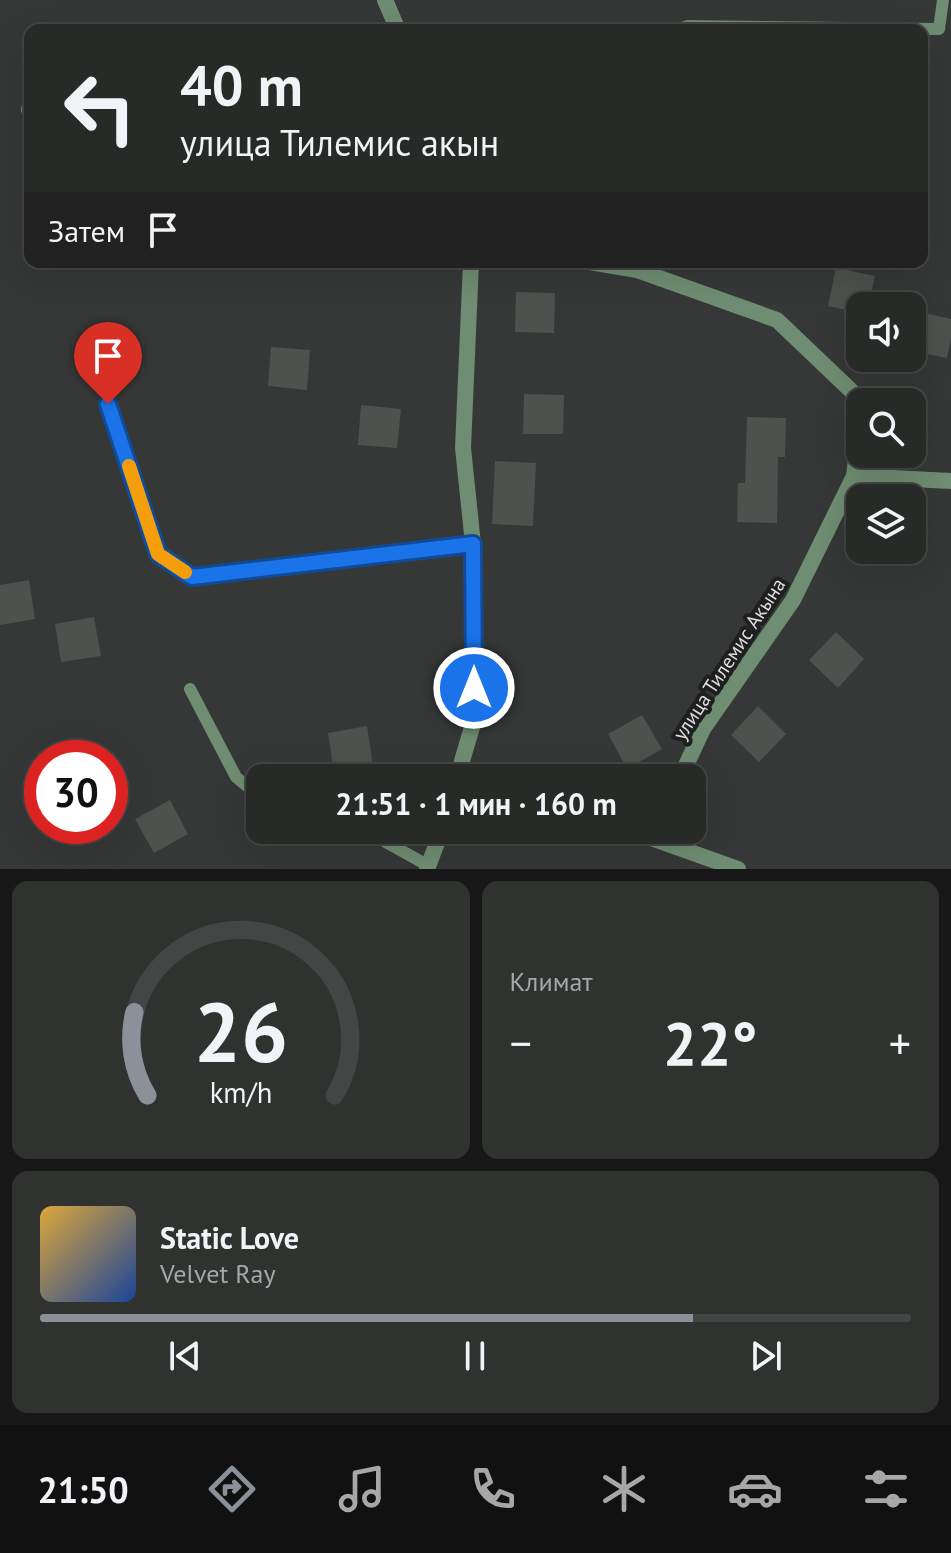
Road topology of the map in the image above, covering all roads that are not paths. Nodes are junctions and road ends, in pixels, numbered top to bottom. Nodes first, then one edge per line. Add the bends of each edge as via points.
1 (385, 0) edge
2 (943, 0) edge
3 (395, 24) edge
4 (928, 29) edge
5 (471, 268) edge
6 (625, 268) edge
7 (848, 388) edge
8 (108, 404) dead end
9 (855, 468) edge
10 (854, 476) junction
11 (951, 481) edge
12 (473, 544) junction
13 (190, 689) dead end
14 (461, 764) edge
15 (687, 764) edge
16 (246, 785) edge
17 (388, 844) edge
18 (437, 844) edge
19 (677, 844) edge
20 (428, 867) edge
21 (738, 869) edge

1 - 3 street
2 - 4 lane via 939,29
5 - 12 street via 463,448
6 - 7 street via 777,320
8 - 12 street via 158,554 192,577
9 - 10 street, улица Тилемис Акына
10 - 11 street
10 - 15 street, улица Тилемис Акына via 793,600 703,729
12 - 14 street via 475,717
13 - 16 lane via 236,777
17 - 20 lane
18 - 20 street
19 - 21 street

